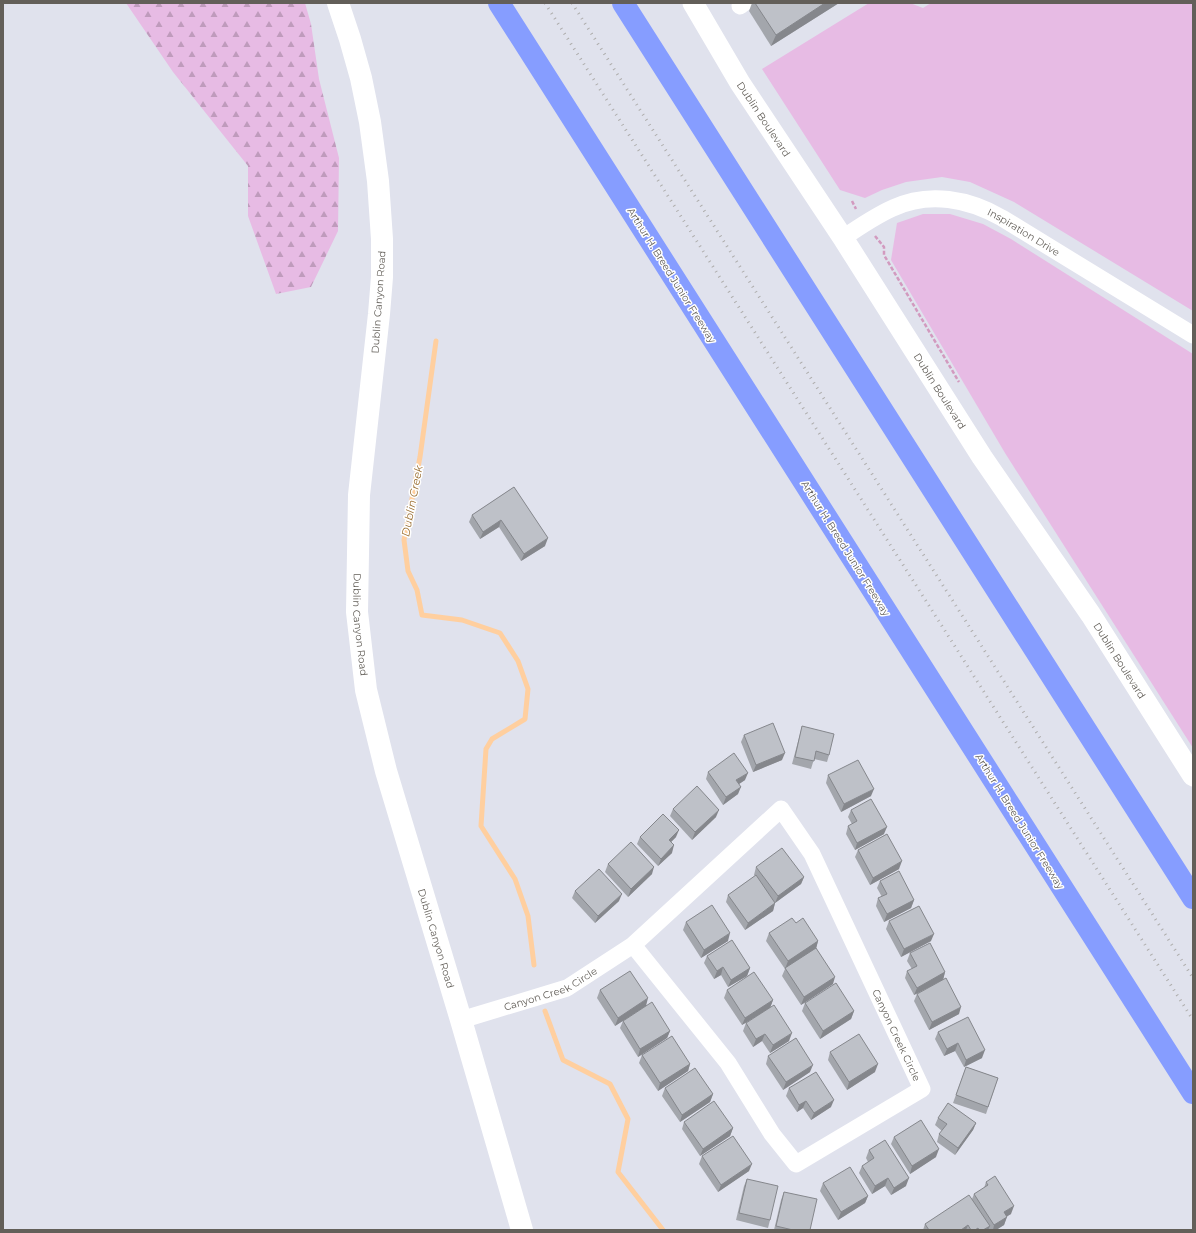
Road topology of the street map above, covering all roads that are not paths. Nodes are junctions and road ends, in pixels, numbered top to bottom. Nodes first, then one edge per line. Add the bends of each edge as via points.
1 (338, 3) edge
2 (499, 3) edge
3 (623, 3) edge
4 (693, 3) edge
5 (843, 238) junction
6 (1193, 335) edge
7 (1193, 776) edge
8 (1193, 898) edge
9 (633, 945) junction
10 (461, 1020) junction
11 (1193, 1093) edge
12 (522, 1230) edge

1 - 10 main road, Dublin Canyon Road via 359,71 370,122 382,239 379,314 359,495 357,612 366,690 386,771
2 - 11 highway, Arthur H. Breed Junior Freeway
3 - 8 highway
4 - 5 street, Dublin Boulevard via 740,83
5 - 6 street, Inspiration Drive via 902,204 938,198 967,202 1002,218
5 - 7 street, Dublin Boulevard via 982,457 1091,615
9 - 9 street, Canyon Creek Circle via 781,809 812,854 922,1089 796,1164 772,1134 728,1063
9 - 10 street, Canyon Creek Circle via 567,988
10 - 12 main road, Dublin Canyon Road

